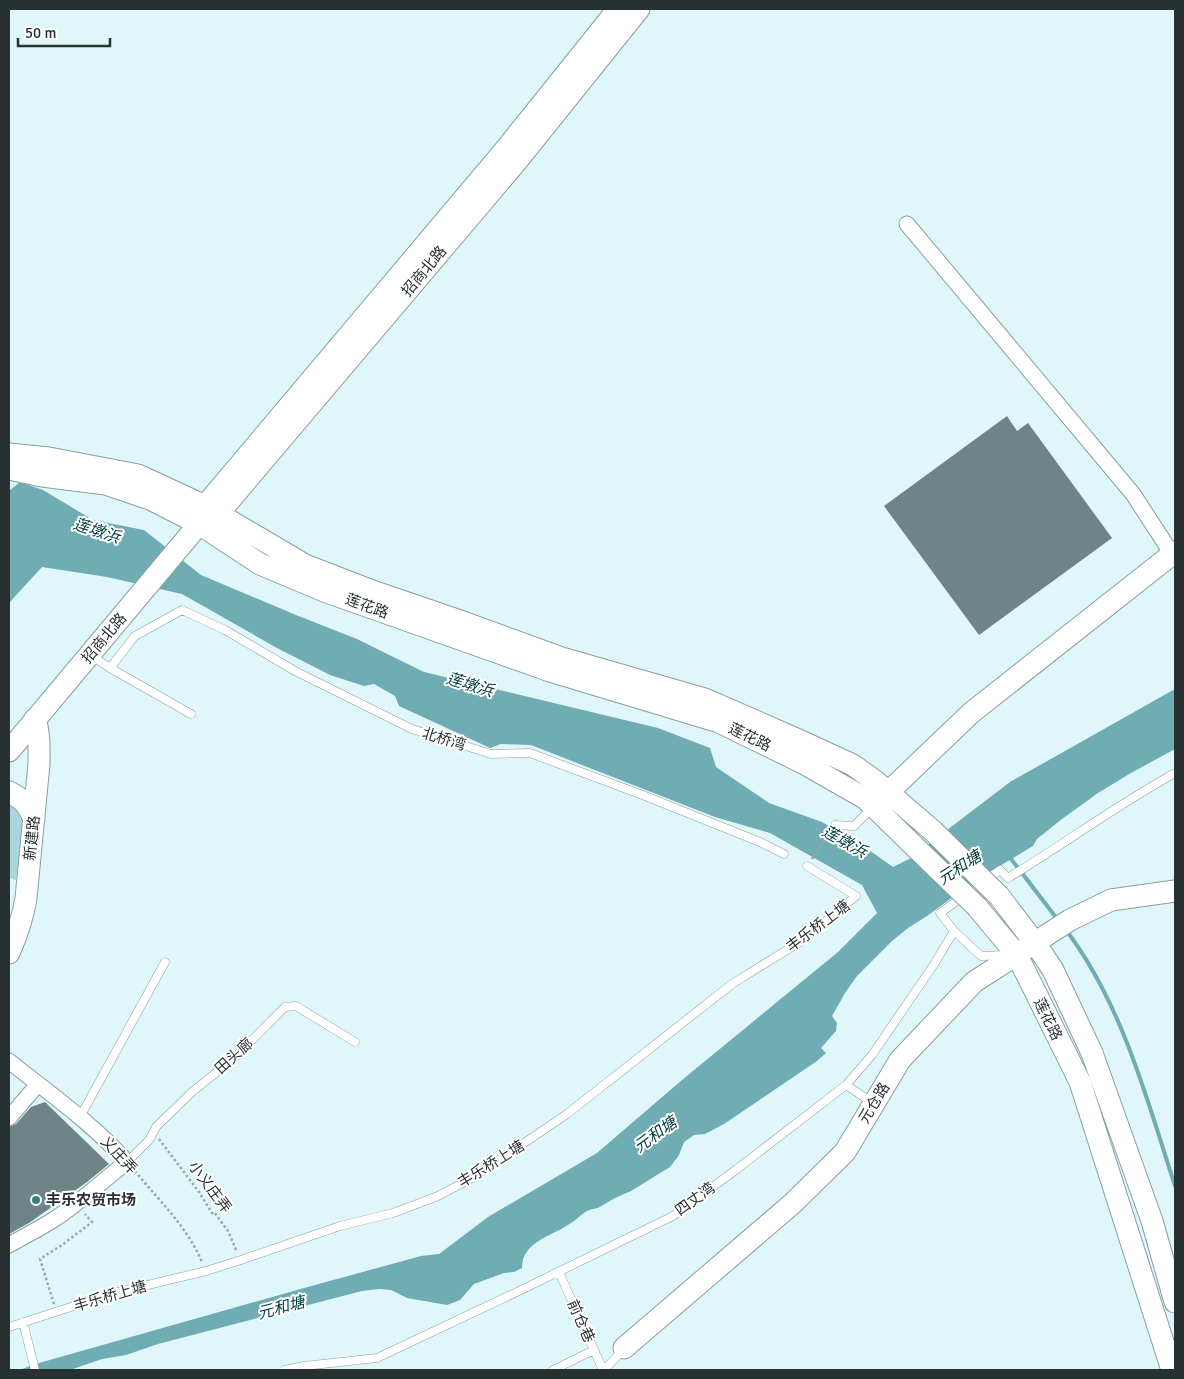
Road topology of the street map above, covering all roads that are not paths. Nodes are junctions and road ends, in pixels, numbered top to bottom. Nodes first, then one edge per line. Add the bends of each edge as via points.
1 (632, 9) edge
2 (907, 224) dead end
3 (9, 454) edge
4 (9, 469) edge
5 (207, 515) junction
6 (1173, 552) edge
7 (90, 655) junction
8 (110, 668) junction
9 (190, 714) dead end
10 (35, 719) junction
11 (9, 751) edge
12 (1175, 774) edge
13 (9, 792) edge
14 (881, 799) junction
15 (34, 820) junction
16 (835, 825) road end
17 (784, 854) dead end
18 (807, 866) road end
19 (1004, 887) junction
20 (1175, 890) edge
21 (954, 931) junction
22 (1035, 944) junction
23 (9, 953) edge
24 (1017, 955) junction
25 (164, 962) dead end
26 (355, 1042) dead end
27 (9, 1061) edge
28 (38, 1084) junction
29 (846, 1085) junction
30 (874, 1103) junction
31 (80, 1117) junction
32 (9, 1118) edge
33 (128, 1162) junction
34 (9, 1244) edge
35 (559, 1272) junction
36 (1175, 1302) edge
37 (22, 1322) junction
38 (9, 1327) edge
39 (624, 1348) joint
40 (594, 1350) junction
41 (35, 1370) edge
42 (286, 1370) edge
43 (552, 1370) edge
44 (603, 1370) edge
45 (1172, 1370) edge

1 - 5 main road, 招商北路 via 518,160
2 - 6 street via 1133,494
3 - 5 main road, 莲花路 via 138,475
4 - 5 main road, 莲花路 via 106,484
5 - 7 main road, 招商北路
5 - 14 main road, 莲花路 via 260,564 324,591 550,671 719,722 866,799
6 - 14 main road via 971,713
7 - 8 lane
7 - 10 main road, 招商北路
8 - 9 lane
8 - 17 lane, 北桥湾 via 135,636 182,610 412,729 491,754 530,753 640,794
10 - 11 main road, 招商北路
10 - 15 main road, 新建路 via 39,764
12 - 19 lane via 1108,813 1025,868
13 - 15 main road via 30,808
14 - 16 lane via 854,826
14 - 19 main road, 莲花路, bridge via 933,831
14 - 24 main road, 莲花路, bridge via 915,847 977,907
15 - 23 main road, 新建路 via 24,914
18 - 37 lane, 丰乐桥上塘 via 856,896 802,940 732,984 567,1114 474,1177 438,1196 393,1213 340,1226 206,1271 114,1293
19 - 21 lane via 1000,870 940,913
19 - 22 main road, 莲花路
20 - 22 main road, 元仓路 via 1111,900
21 - 24 lane via 981,956
21 - 29 lane, 四丈湾 via 872,1055
22 - 24 main road, 元仓路
22 - 36 main road, 莲花路 via 1053,970 1092,1053 1152,1221
24 - 30 main road, 元仓路 via 974,982 900,1060
24 - 45 main road, 莲花路 via 1080,1082
25 - 31 lane
26 - 33 lane, 田头廊 via 296,1006 285,1007 233,1059 156,1127 150,1139
27 - 28 street, 义庄弄
28 - 31 street, 义庄弄
28 - 32 street
29 - 30 lane
29 - 35 lane, 四丈湾 via 673,1216
30 - 39 main road, 元仓路 via 845,1152 832,1165 792,1204
31 - 33 street, 义庄弄
33 - 34 street via 53,1220
35 - 40 lane, 前仓巷
35 - 42 lane, 四丈湾 via 377,1358
37 - 38 lane, 丰乐桥上塘
37 - 41 lane
39 - 44 lane, 元仓路
40 - 43 lane
40 - 44 lane, 前仓巷

